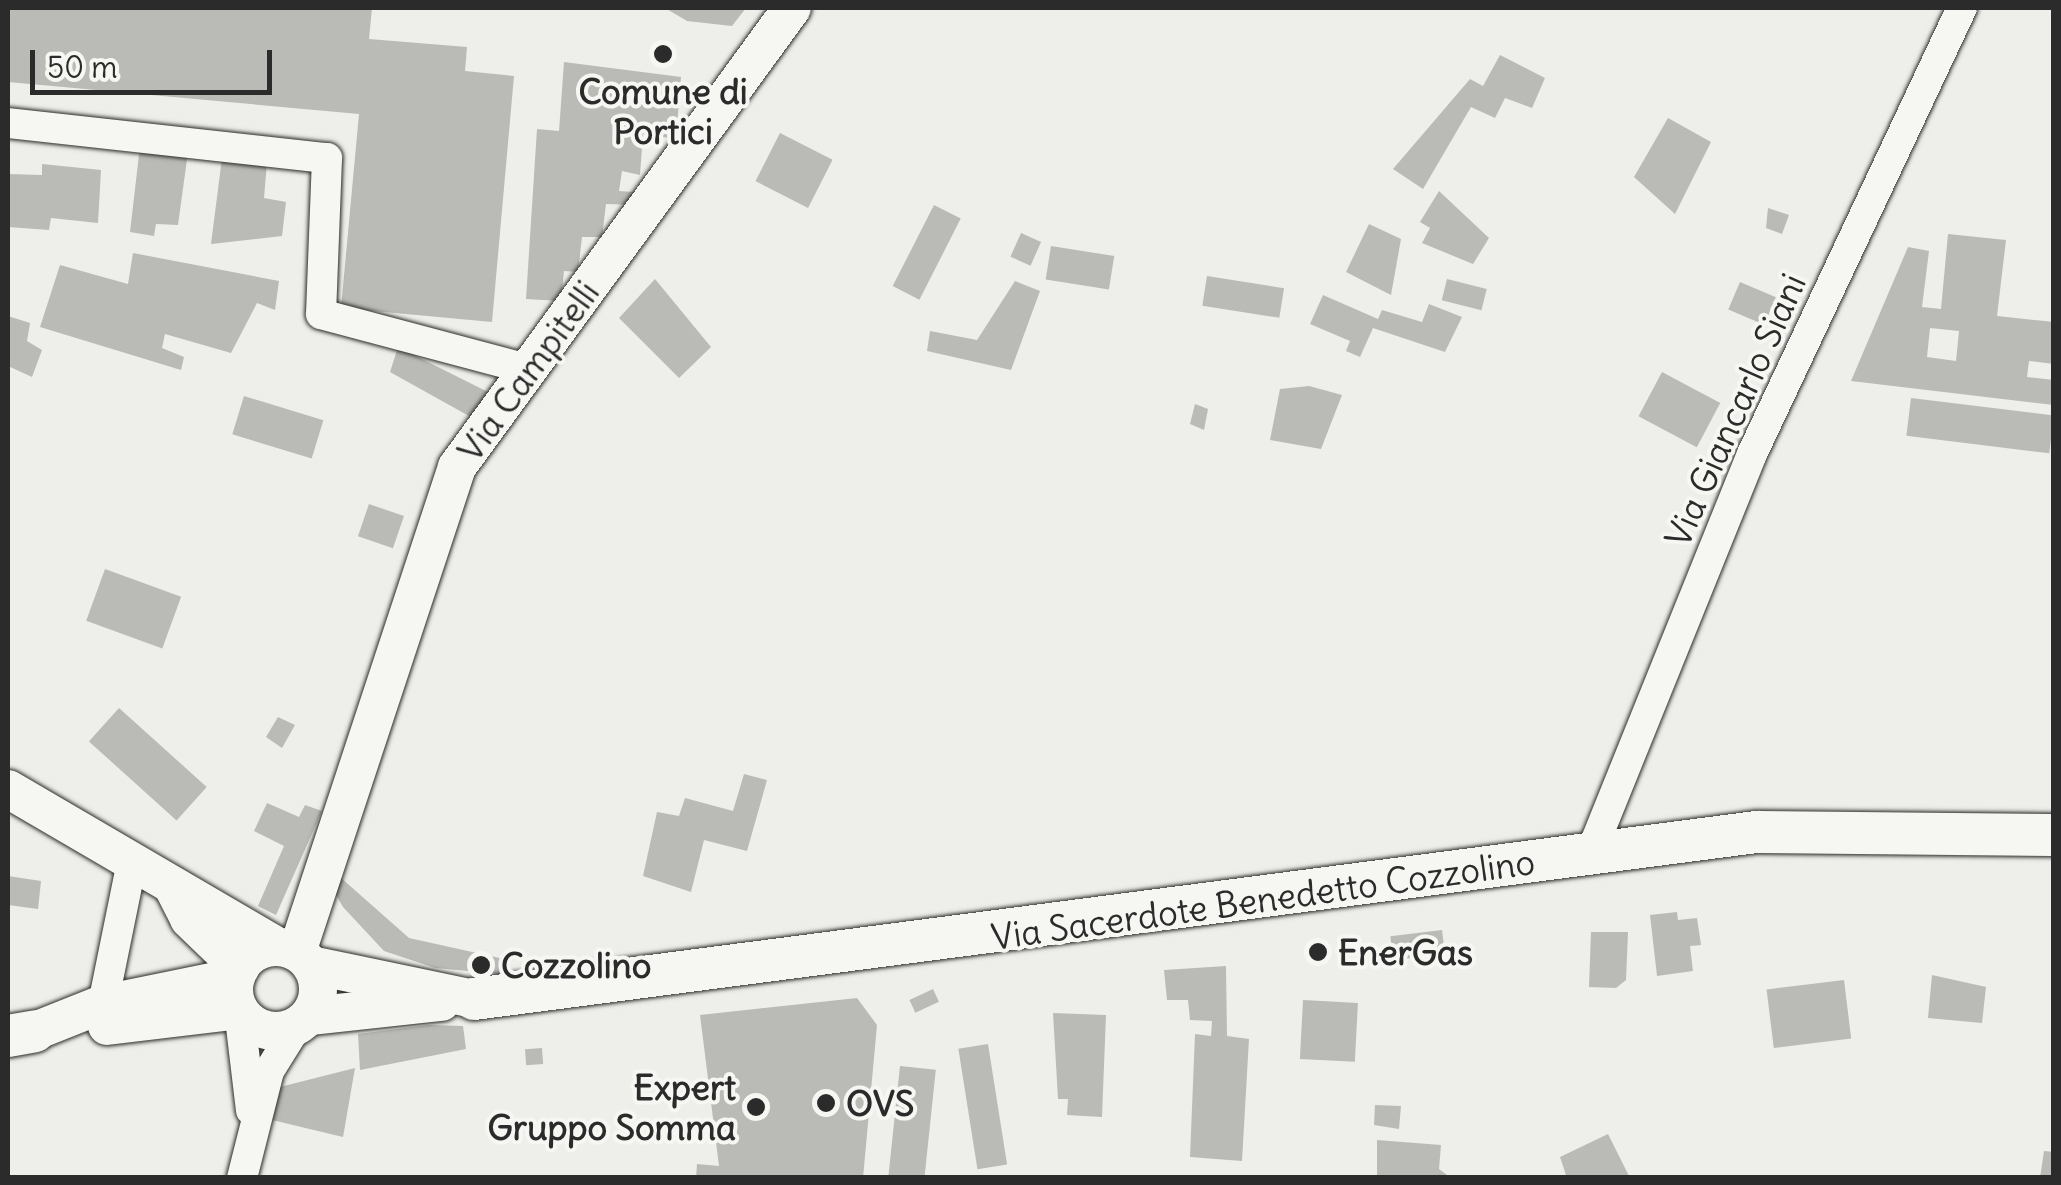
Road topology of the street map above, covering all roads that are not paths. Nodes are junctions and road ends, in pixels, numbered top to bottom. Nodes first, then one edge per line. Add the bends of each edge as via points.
1 (792, 8) edge
2 (1962, 8) edge
3 (8, 123) edge
4 (528, 369) junction
5 (8, 789) edge
6 (2054, 835) edge
7 (1592, 850) junction
8 (132, 862) junction
9 (173, 887) junction
10 (295, 954) junction
11 (238, 985) junction
12 (474, 998) junction
13 (103, 1004) junction
14 (303, 1021) junction
15 (21, 1033) edge
16 (252, 1128) junction
17 (242, 1178) edge

1 - 4 street, Via Campitelli
2 - 7 street, Via Giancarlo Siani via 1752,454
3 - 4 street via 327,158 321,314
4 - 10 street, Via Campitelli via 457,467
5 - 8 street
6 - 7 main road, Via Sacerdote Benedetto Cozzolino via 1757,832
7 - 12 main road, Via Sacerdote Benedetto Cozzolino via 1006,936
8 - 9 street
8 - 13 street
9 - 10 street
9 - 11 street
10 - 11 street, Via Sacerdote Benedetto Cozzolino
10 - 12 street, Via Sacerdote Benedetto Cozzolino
10 - 14 street via 318,990
11 - 13 street, Via Sacerdote Benedetto Cozzolino
11 - 14 street, Via Sacerdote Benedetto Cozzolino via 271,1031
11 - 15 street, Via Sacerdote Benedetto Cozzolino
11 - 16 street
12 - 14 street, Via Sacerdote Benedetto Cozzolino
13 - 15 street, Via Sacerdote Benedetto Cozzolino
14 - 16 street via 268,1071
16 - 17 street

